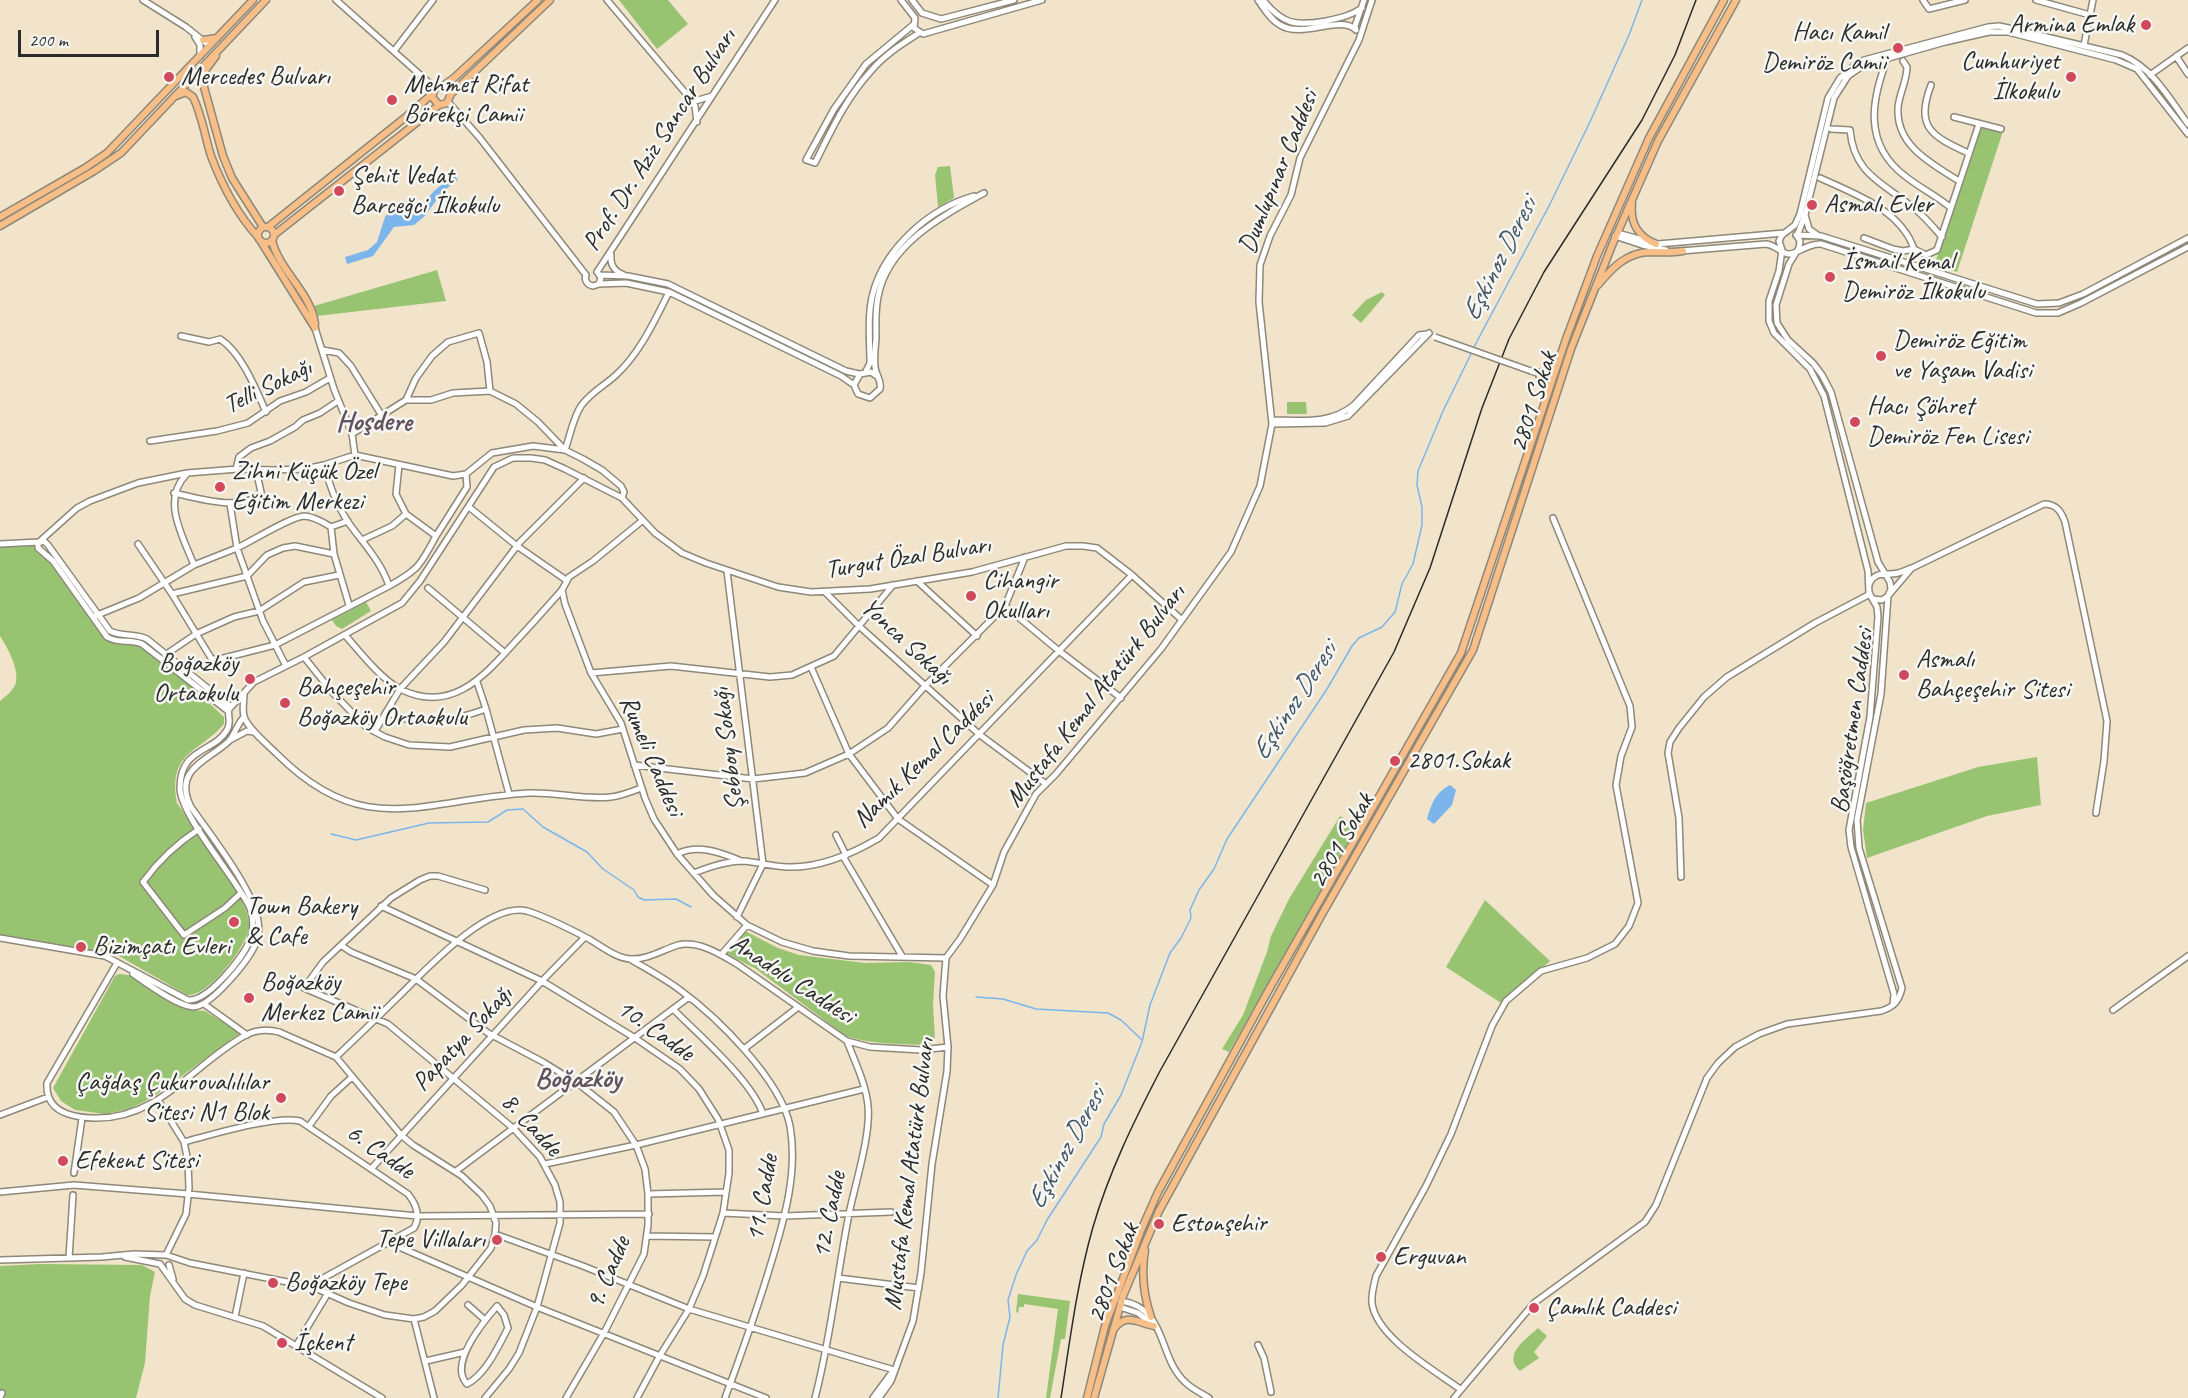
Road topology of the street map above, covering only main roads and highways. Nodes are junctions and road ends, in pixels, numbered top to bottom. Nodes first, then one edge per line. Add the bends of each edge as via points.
1 (253, 0) edge
2 (266, 0) edge
3 (538, 0) edge
4 (550, 0) edge
5 (1724, 0) edge
6 (1736, 0) edge
7 (218, 38) junction
8 (203, 39) road end
9 (220, 48) junction
10 (443, 86) junction
11 (433, 91) junction
12 (451, 94) junction
13 (171, 99) junction
14 (438, 105) junction
15 (1640, 159) junction
16 (1634, 194) junction
17 (0, 217) edge
18 (0, 226) edge
19 (266, 227) junction
20 (1615, 234) junction
21 (273, 238) junction
22 (259, 239) junction
23 (1603, 242) junction
24 (1656, 244) road end
25 (1683, 251) road end
26 (1594, 290) junction
27 (1571, 324) junction
28 (1553, 378) junction
29 (1561, 380) junction
30 (1539, 422) junction
31 (1142, 1228) junction
32 (1147, 1238) junction
33 (1120, 1303) junction
34 (1112, 1306) junction
35 (1151, 1317) road end
36 (1156, 1328) road end
37 (1112, 1332) junction
38 (1087, 1398) edge
39 (1094, 1398) edge

1 - 7 main road
2 - 9 main road
3 - 10 main road
4 - 12 main road
5 - 15 main road
6 - 16 main road via 1658,141
7 - 8 main road
7 - 17 main road via 107,153
9 - 13 main road
9 - 19 main road via 204,72 204,87 227,168 248,206
10 - 11 main road
10 - 12 main road
11 - 14 main road via 432,99
11 - 19 main road
12 - 14 main road via 448,102
13 - 18 main road via 117,156
13 - 22 main road via 184,92 193,98 224,185
14 - 21 main road
15 - 20 main road via 1615,223
15 - 23 main road
16 - 20 main road
16 - 24 main road via 1632,222 1639,233
19 - 21 main road via 273,230
19 - 22 main road via 259,230
20 - 23 main road
20 - 26 main road, 2801 Sokak
21 - 22 main road via 267,243
21 - 22 main road via 278,257 310,306 315,328
23 - 27 main road
25 - 26 main road via 1628,257
26 - 29 main road, 2801 Sokak
27 - 28 main road, 2801 Sokak
27 - 30 main road via 1553,367 1538,373 1545,386
28 - 29 main road
28 - 30 main road, 2801 Sokak
29 - 32 main road, 2801 Sokak via 1473,650 1263,1018
30 - 31 main road, 2801 Sokak via 1461,653 1267,993
31 - 33 main road
31 - 34 main road, 2801 Sokak
32 - 33 main road, 2801 Sokak
32 - 35 main road via 1142,1278
33 - 34 main road
33 - 37 main road, 2801 Sokak
34 - 38 main road, 2801 Sokak
36 - 37 main road via 1132,1318 1117,1324
37 - 39 main road, 2801 Sokak

